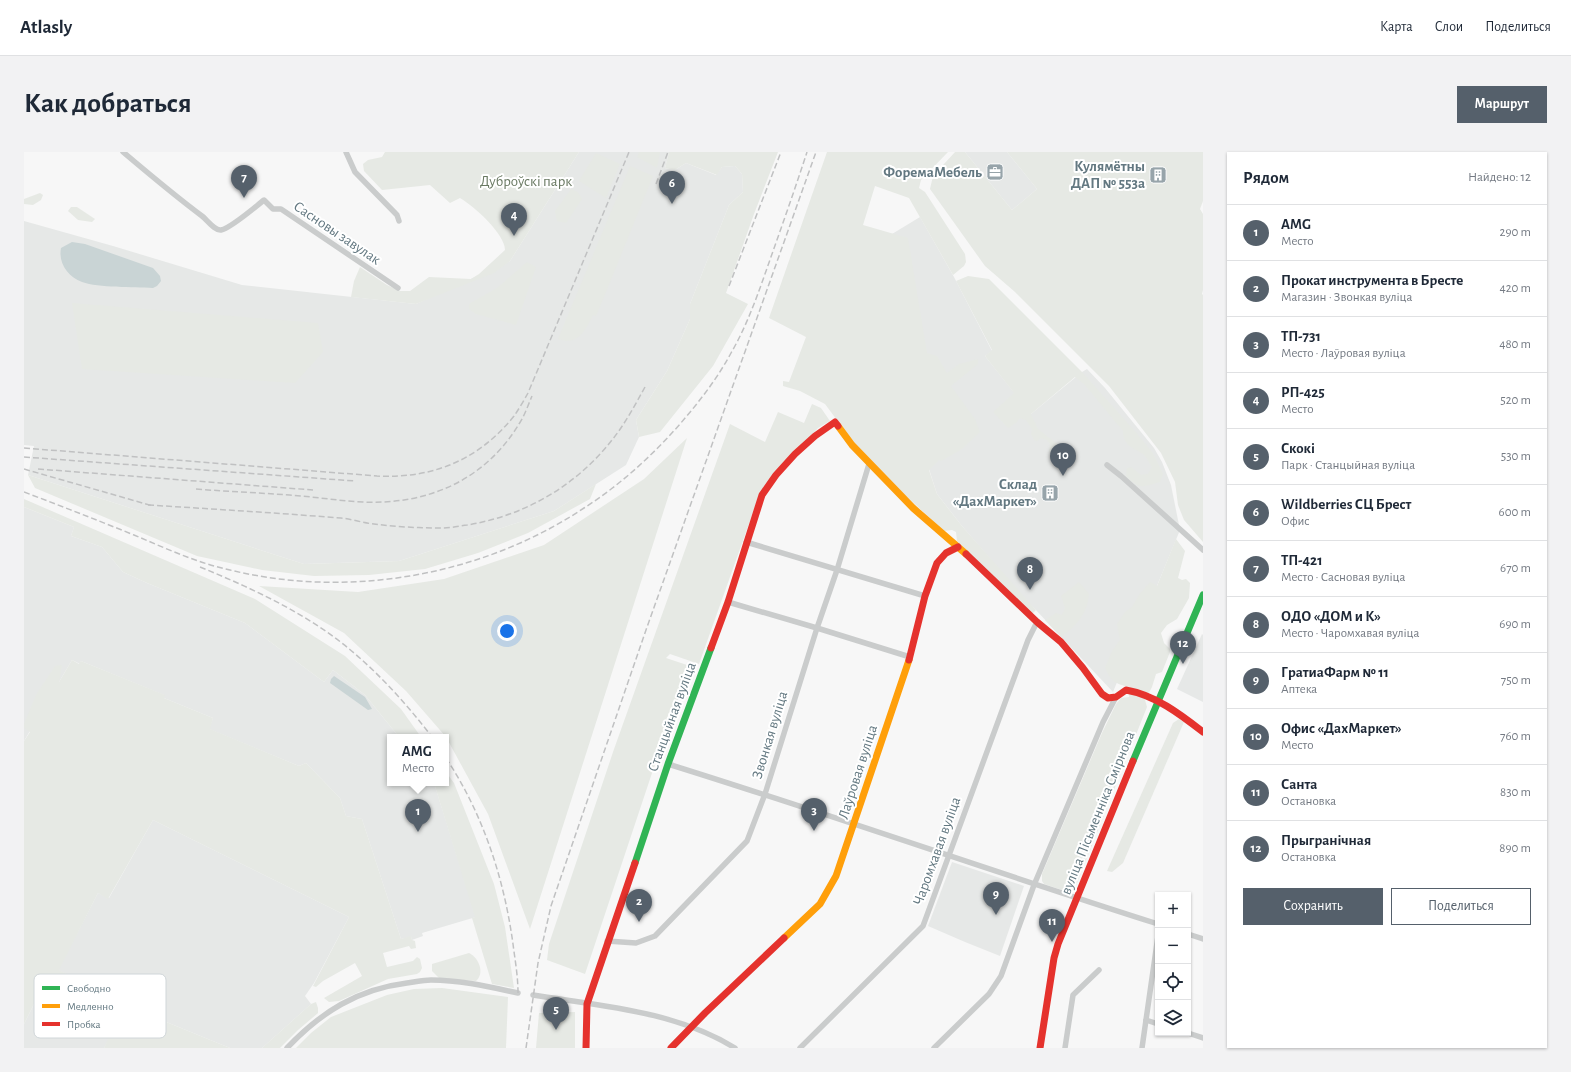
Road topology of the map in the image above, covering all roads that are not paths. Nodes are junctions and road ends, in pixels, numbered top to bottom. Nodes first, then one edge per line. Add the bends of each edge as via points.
1 (123, 152) edge
2 (346, 152) edge
3 (400, 221) dead end
4 (398, 288) dead end
5 (869, 464) junction
6 (1107, 465) dead end
7 (746, 542) junction
8 (958, 547) junction
9 (1203, 550) edge
10 (837, 570) junction
11 (1203, 595) edge
12 (925, 596) junction
13 (728, 602) junction
14 (1036, 622) junction
15 (817, 628) junction
16 (910, 657) junction
17 (1116, 696) junction
18 (1158, 701) junction
19 (1203, 732) edge
20 (668, 764) junction
21 (765, 794) junction
22 (855, 824) junction
23 (948, 856) junction
24 (1034, 885) junction
25 (1077, 898) junction
26 (1155, 923) edge
27 (1191, 935) edge
28 (1203, 939) edge
29 (607, 941) junction
30 (1155, 957) edge
31 (1099, 970) dead end
32 (518, 993) dead end
33 (533, 995) dead end
34 (586, 1004) junction
35 (1146, 1020) junction
36 (1155, 1023) edge
37 (693, 1027) junction
38 (1191, 1034) edge
39 (1203, 1038) edge
40 (287, 1048) edge
41 (586, 1048) edge
42 (671, 1048) edge
43 (735, 1048) edge
44 (800, 1048) edge
45 (934, 1048) edge
46 (1040, 1048) edge
47 (1066, 1048) edge
48 (1142, 1048) edge

1 - 4 street, Сасновы завулак via 217,230 231,225 264,200 273,209 281,209
2 - 3 street via 355,172
5 - 7 street, Станцыйная вуліца via 835,422 822,428 768,486 762,495
5 - 8 street via 913,508
5 - 10 street, Звонкая вуліца
6 - 9 street
7 - 10 street
7 - 13 street, Станцыйная вуліца
8 - 12 street, Лаўровая вуліца via 946,553 937,563
8 - 14 street
10 - 12 street
10 - 15 street, Звонкая вуліца
11 - 18 street, вуліца Пісьменніка Смірнова
12 - 16 street, Лаўровая вуліца
13 - 15 street
13 - 20 street, Станцыйная вуліца
14 - 17 street via 1061,642 1102,694 1108,698
14 - 23 street, Чаромхавая вуліца
15 - 16 street
15 - 21 street, Звонкая вуліца
16 - 22 street, Лаўровая вуліца
17 - 18 street via 1126,690
17 - 24 street, вуліца Пісьменніка Смірнова
18 - 19 street via 1190,720
18 - 25 street, вуліца Пісьменніка Смірнова
20 - 21 street
20 - 29 street, Станцыйная вуліца
21 - 22 street
21 - 29 street, Звонкая вуліца via 747,841 655,936 636,943
22 - 23 street
22 - 37 street, Лаўровая вуліца via 836,876 820,904
23 - 24 street
23 - 44 street, Чаромхавая вуліца via 923,926
24 - 25 street
24 - 45 street, вуліца Пісьменніка Смірнова via 1001,976 989,994
25 - 26 street
25 - 46 street, вуліца Пісьменніка Смірнова via 1054,958
27 - 28 street
29 - 34 street, Станцыйная вуліца
30 - 35 street
31 - 47 street via 1073,995
32 - 40 street via 430,980 393,985 365,992 326,1012
33 - 34 street
34 - 37 street via 639,1012
34 - 41 street, Станцыйная вуліца
35 - 36 street
35 - 48 street
37 - 42 street, Лаўровая вуліца
37 - 43 street
38 - 39 street

